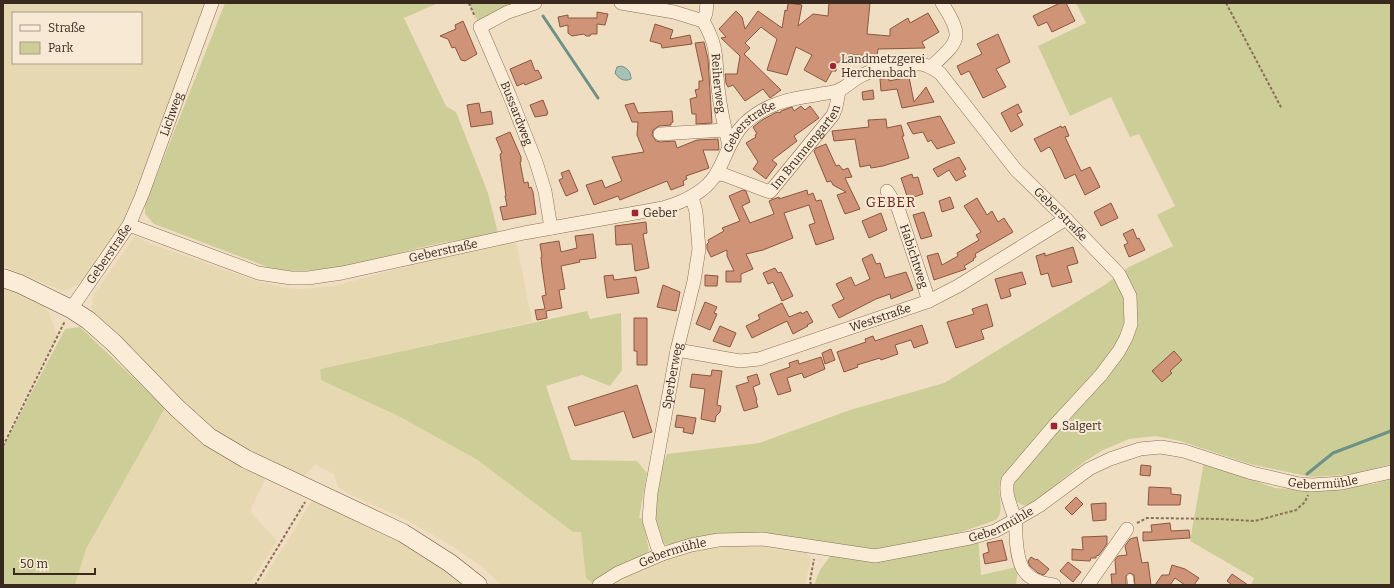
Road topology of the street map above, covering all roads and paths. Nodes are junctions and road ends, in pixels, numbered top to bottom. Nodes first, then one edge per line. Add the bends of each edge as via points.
1 (212, 3) edge
2 (469, 3) edge
3 (535, 3) edge
4 (621, 3) edge
5 (707, 3) edge
6 (942, 3) edge
7 (1226, 3) edge
8 (703, 21) junction
9 (480, 27) junction
10 (931, 67) junction
11 (839, 91) junction
12 (1282, 109) dead end
13 (726, 130) junction
14 (660, 134) dead end
15 (729, 146) junction
16 (716, 175) junction
17 (887, 191) dead end
18 (692, 197) junction
19 (1066, 219) junction
20 (130, 225) junction
21 (551, 228) junction
22 (3, 278) edge
23 (929, 301) junction
24 (70, 309) junction
25 (677, 350) junction
26 (3, 446) edge
27 (1391, 472) edge
28 (1312, 485) junction
29 (312, 491) junction
30 (1015, 520) junction
31 (1127, 529) joint
32 (816, 548) junction
33 (662, 554) junction
34 (1130, 577) dead end
35 (255, 585) edge
36 (478, 585) edge
37 (599, 585) edge
38 (811, 585) edge
39 (1054, 585) edge
40 (1088, 585) edge
41 (1131, 585) edge

1 - 20 street, Lichweg
2 - 9 path
3 - 9 street via 508,12
4 - 8 street via 674,12
5 - 8 street
6 - 10 street via 956,29 956,36 947,52
7 - 12 path
8 - 13 street, Reiherweg via 716,50 719,94
9 - 21 street, Bussardweg via 536,162 545,191
10 - 11 street, Geberstraße via 922,64 898,64 858,78
10 - 19 street, Geberstraße via 940,73 1016,170
11 - 15 street, Geberstraße via 773,104 744,125
11 - 16 street, Im Brunnengarten via 833,115 770,192 722,174
13 - 14 street
13 - 15 street, Reiherweg
15 - 16 street, Geberstraße
16 - 18 street, Geberstraße
17 - 23 street, Habichtweg via 898,208
18 - 21 street, Geberstraße via 663,208
18 - 25 street, Sperberweg via 699,249
19 - 23 street, Weststraße via 958,286
19 - 30 street, Geberstraße via 1118,274 1130,296 1131,324 1120,351 1008,480 1006,486
20 - 21 street, Geberstraße via 258,272 291,278 342,273
20 - 24 street, Geberstraße
22 - 24 street
23 - 25 street, Weststraße via 759,359 740,361
24 - 26 path
24 - 29 street via 88,320 114,343 177,408 210,437 246,460
25 - 33 street, Sperberweg via 651,493 649,520
27 - 28 street, Gebermühle via 1342,483
28 - 30 street, Gebermühle via 1252,473 1184,451 1161,447 1110,458 1089,469 1039,506
28 - 31 path via 1305,502 1296,510 1254,521 1147,518
29 - 35 path
29 - 36 street via 403,534 450,563
30 - 32 street, Gebermühle via 995,531 970,538 874,556
30 - 39 street via 1021,567 1034,580
31 - 40 street
32 - 33 street, Gebermühle via 762,539 718,540
32 - 38 path
33 - 37 street, Gebermühle via 618,573
34 - 41 lane

